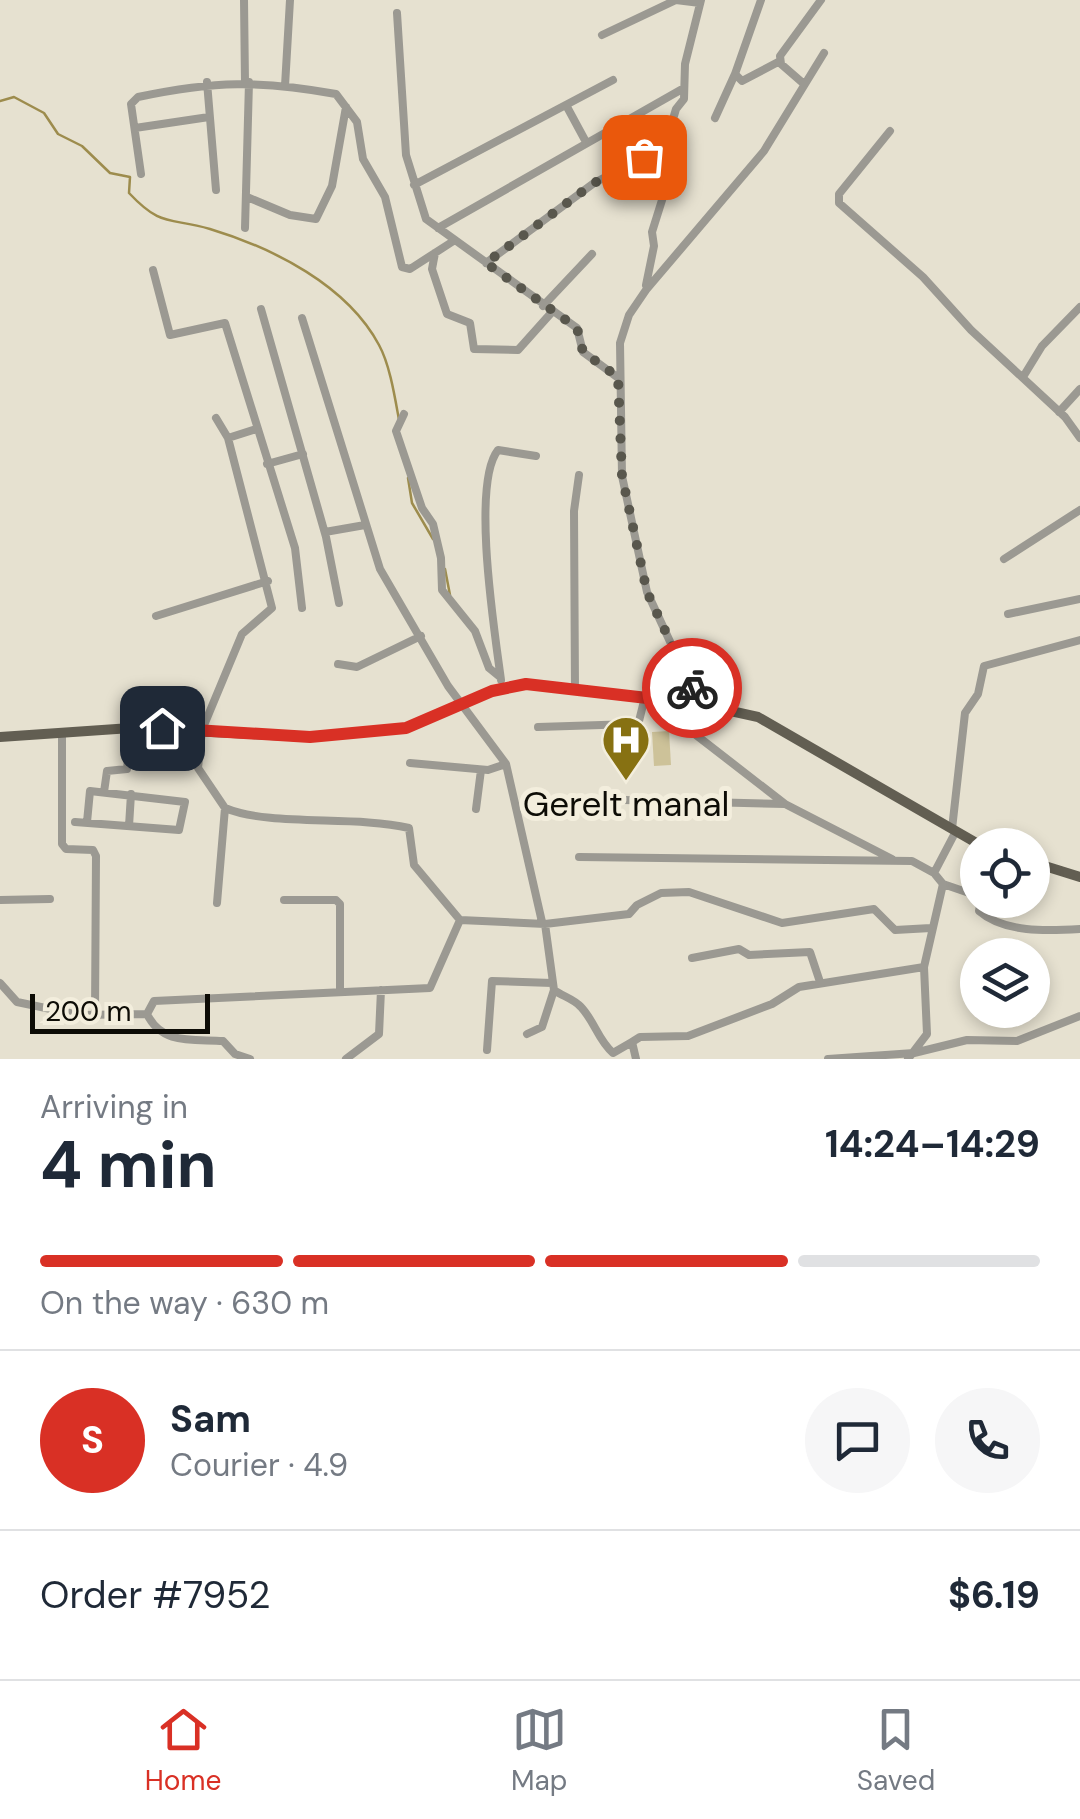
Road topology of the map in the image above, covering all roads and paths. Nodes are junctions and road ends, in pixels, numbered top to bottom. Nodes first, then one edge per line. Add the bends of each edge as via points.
1 (244, 0) edge
2 (290, 0) edge
3 (761, 0) edge
4 (820, 0) edge
5 (700, 1) edge
6 (397, 13) dead end
7 (602, 35) dead end
8 (824, 52) dead end
9 (780, 61) junction
10 (735, 74) junction
11 (613, 80) dead end
12 (208, 82) junction
13 (247, 82) junction
14 (804, 84) junction
15 (285, 86) junction
16 (684, 88) junction
17 (566, 105) junction
18 (346, 107) junction
19 (209, 117) junction
20 (714, 118) dead end
21 (135, 128) junction
22 (890, 131) dead end
23 (586, 142) junction
24 (644, 157) dead end
25 (140, 174) dead end
26 (414, 185) junction
27 (216, 190) dead end
28 (246, 196) junction
29 (246, 228) dead end
30 (438, 228) junction
31 (454, 240) junction
32 (436, 252) junction
33 (592, 254) dead end
34 (486, 263) junction
35 (153, 270) dead end
36 (646, 290) junction
37 (543, 306) junction
38 (1080, 307) edge
39 (261, 310) dead end
40 (552, 312) junction
41 (302, 318) dead end
42 (618, 377) junction
43 (1023, 377) junction
44 (1080, 389) edge
45 (1060, 412) junction
46 (216, 418) dead end
47 (400, 419) dead end
48 (256, 429) junction
49 (1078, 432) edge
50 (228, 438) junction
51 (302, 454) junction
52 (536, 456) dead end
53 (267, 464) junction
54 (578, 475) dead end
55 (1080, 510) edge
56 (365, 524) junction
57 (325, 532) junction
58 (1004, 559) dead end
59 (268, 581) junction
60 (1080, 599) edge
61 (339, 603) dead end
62 (302, 608) dead end
63 (1008, 614) dead end
64 (156, 616) dead end
65 (421, 636) junction
66 (1080, 640) edge
67 (338, 664) dead end
68 (500, 676) junction
69 (502, 689) junction
70 (574, 691) junction
71 (644, 700) junction
72 (699, 704) junction
73 (463, 706) junction
74 (538, 727) dead end
75 (131, 728) junction
76 (202, 730) junction
77 (62, 734) junction
78 (0, 737) edge
79 (410, 763) dead end
80 (506, 764) junction
81 (481, 770) junction
82 (104, 792) junction
83 (132, 794) junction
84 (624, 800) dead end
85 (786, 804) junction
86 (225, 808) junction
87 (476, 810) dead end
88 (75, 822) dead end
89 (87, 822) junction
90 (128, 826) junction
91 (954, 830) junction
92 (960, 833) edge
93 (580, 856) dead end
94 (896, 861) junction
95 (1050, 868) edge
96 (934, 873) junction
97 (1080, 877) edge
98 (943, 884) junction
99 (960, 891) edge
100 (50, 899) dead end
101 (0, 900) edge
102 (284, 900) dead end
103 (217, 903) dead end
104 (987, 918) edge
105 (460, 920) junction
106 (544, 923) junction
107 (930, 928) junction
108 (1080, 929) edge
109 (692, 958) dead end
110 (924, 967) junction
111 (820, 982) junction
112 (0, 983) edge
113 (553, 986) junction
114 (381, 990) junction
115 (340, 992) junction
116 (95, 1014) junction
117 (147, 1014) junction
118 (1080, 1016) edge
119 (527, 1034) dead end
120 (632, 1042) junction
121 (487, 1050) dead end
122 (611, 1056) edge
123 (910, 1056) edge
124 (250, 1059) edge
125 (346, 1059) edge
126 (636, 1059) edge
127 (828, 1059) edge

1 - 13 street
2 - 15 street
3 - 10 street
4 - 9 street
5 - 7 street via 676,0
5 - 16 street
6 - 26 street via 406,155
8 - 14 street
9 - 10 street via 751,80
9 - 14 street
10 - 20 street
11 - 17 street
12 - 13 street
12 - 19 street
12 - 21 street via 133,100
13 - 15 street
13 - 28 street
14 - 36 street via 764,150
15 - 18 street via 336,94
16 - 23 street
16 - 36 street via 661,160 668,181 652,232
17 - 23 street
17 - 26 street
18 - 28 street via 332,186 316,219 290,216
18 - 32 street via 357,122 364,163 384,197 402,268 410,270
19 - 21 street
19 - 27 street
21 - 25 street
22 - 43 street via 839,194 840,202
23 - 30 street
24 - 34 street via 594,183
26 - 30 street via 426,219
28 - 29 street
30 - 31 street
31 - 32 street
31 - 34 street
32 - 40 street via 432,269 446,314 470,323 474,349 518,350
33 - 37 street
34 - 37 street
35 - 48 street via 170,334 225,323
36 - 42 street via 629,315
37 - 40 street
38 - 43 street
39 - 51 street
40 - 42 street via 577,328 583,352
41 - 56 street
42 - 72 street via 622,476 647,592
43 - 45 street
44 - 45 street
45 - 49 street
46 - 50 street
47 - 68 street via 442,558 442,590
48 - 50 street
48 - 53 street
50 - 59 street
51 - 53 street
51 - 57 street
52 - 68 street via 498,450 491,472 485,573
53 - 62 street via 295,548
54 - 70 street
55 - 58 street
56 - 57 street
56 - 65 street via 380,569
57 - 61 street
59 - 64 street
59 - 76 street via 271,610 242,634
60 - 63 street
65 - 67 street via 357,667
65 - 73 street
66 - 91 street via 984,666 965,713
68 - 69 street
69 - 70 main road via 526,684
69 - 73 main road
70 - 71 main road
71 - 72 main road
71 - 74 street via 633,724
72 - 85 street via 696,735
72 - 91 main road via 780,726
73 - 76 main road via 406,728 330,736
73 - 80 street
75 - 76 main road
75 - 77 main road
75 - 82 street via 128,769 106,771
76 - 86 street via 198,768
77 - 78 main road
77 - 116 street via 62,844 96,856
79 - 81 street
80 - 81 street
80 - 106 street
81 - 87 street
82 - 83 street
82 - 89 street via 89,792
83 - 90 street
83 - 90 street via 184,800 183,827
84 - 85 street
85 - 94 street
86 - 103 street
86 - 105 street via 372,819 408,828 414,865
88 - 89 street
89 - 90 street
91 - 92 main road
91 - 96 street
93 - 94 street
94 - 96 street
95 - 97 main road
96 - 98 street
98 - 99 street
98 - 107 street
100 - 101 street
102 - 115 street via 340,904
104 - 108 street via 1049,931
105 - 106 street
105 - 114 street via 433,986
106 - 107 street via 629,914 662,893 689,892 782,922 874,909 895,930
106 - 113 street
107 - 110 street
109 - 111 street via 740,948 749,955 810,952
110 - 111 street
110 - 123 street via 928,1034
111 - 120 street via 688,1036 640,1036
112 - 116 street via 16,1002
113 - 119 street via 542,1026
113 - 121 street via 490,983
113 - 122 street via 578,1003
114 - 115 street
114 - 125 street via 380,1034
115 - 117 street via 154,1001
116 - 117 street
117 - 124 street via 168,1038 224,1042
118 - 123 street via 1017,1041 966,1040
120 - 122 street
120 - 126 street
123 - 127 street

